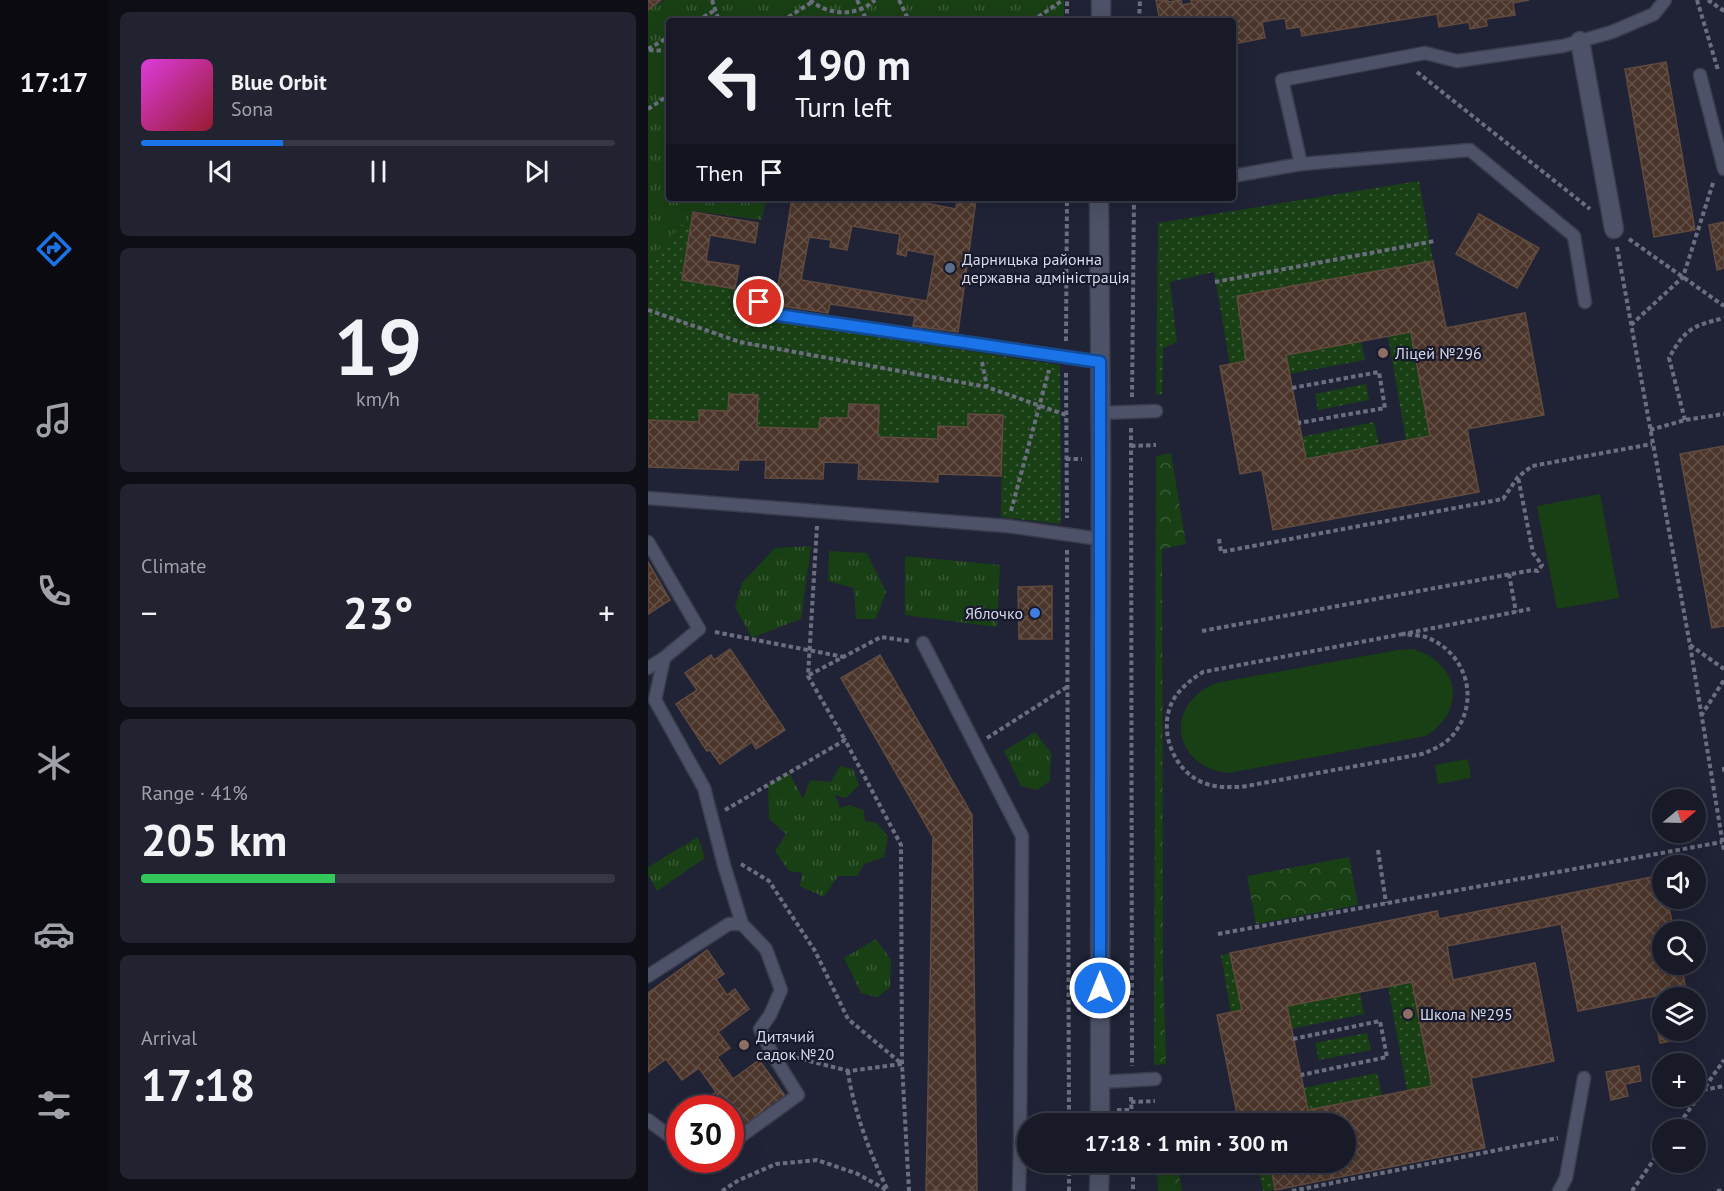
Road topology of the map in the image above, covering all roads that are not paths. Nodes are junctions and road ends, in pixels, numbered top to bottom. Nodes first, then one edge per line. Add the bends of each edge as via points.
1 (1101, 0) edge
2 (1665, 0) edge
3 (1101, 18) edge
4 (1580, 41) junction
5 (1700, 75) dead end
6 (1723, 163) edge
7 (1301, 164) junction
8 (1236, 175) edge
9 (1102, 201) edge
10 (1614, 228) road end
11 (756, 292) dead end
12 (1586, 302) dead end
13 (1100, 362) junction
14 (1156, 411) dead end
15 (1100, 413) junction
16 (648, 502) edge
17 (1100, 539) junction
18 (648, 542) edge
19 (922, 643) road end
20 (664, 658) junction
21 (648, 668) edge
22 (742, 924) junction
23 (648, 976) edge
24 (1584, 1078) dead end
25 (1155, 1079) dead end
26 (1099, 1082) junction
27 (1024, 1113) edge
28 (1100, 1113) edge
29 (648, 1120) edge
30 (666, 1134) edge
31 (744, 1134) edge
32 (1021, 1173) edge
33 (1100, 1173) edge
34 (1019, 1191) edge
35 (1100, 1191) edge
36 (1559, 1191) edge

1 - 3 street
2 - 4 lane via 1654,15
4 - 7 lane via 1457,61 1425,52 1282,80
4 - 10 street
5 - 6 lane
7 - 8 lane
7 - 12 lane via 1470,150 1574,236
9 - 13 street
11 - 13 lane via 763,310 771,314
13 - 15 street
14 - 15 lane
15 - 17 street
16 - 17 lane via 1007,525
17 - 26 street
18 - 20 lane via 699,629
19 - 27 lane via 1022,836
20 - 21 lane
20 - 22 lane via 655,700 704,788
22 - 23 lane via 729,924
22 - 31 lane via 766,949 781,990 760,1029 798,1095
24 - 36 lane via 1566,1178
25 - 26 lane
26 - 28 street
29 - 30 lane
32 - 34 lane
33 - 35 street

